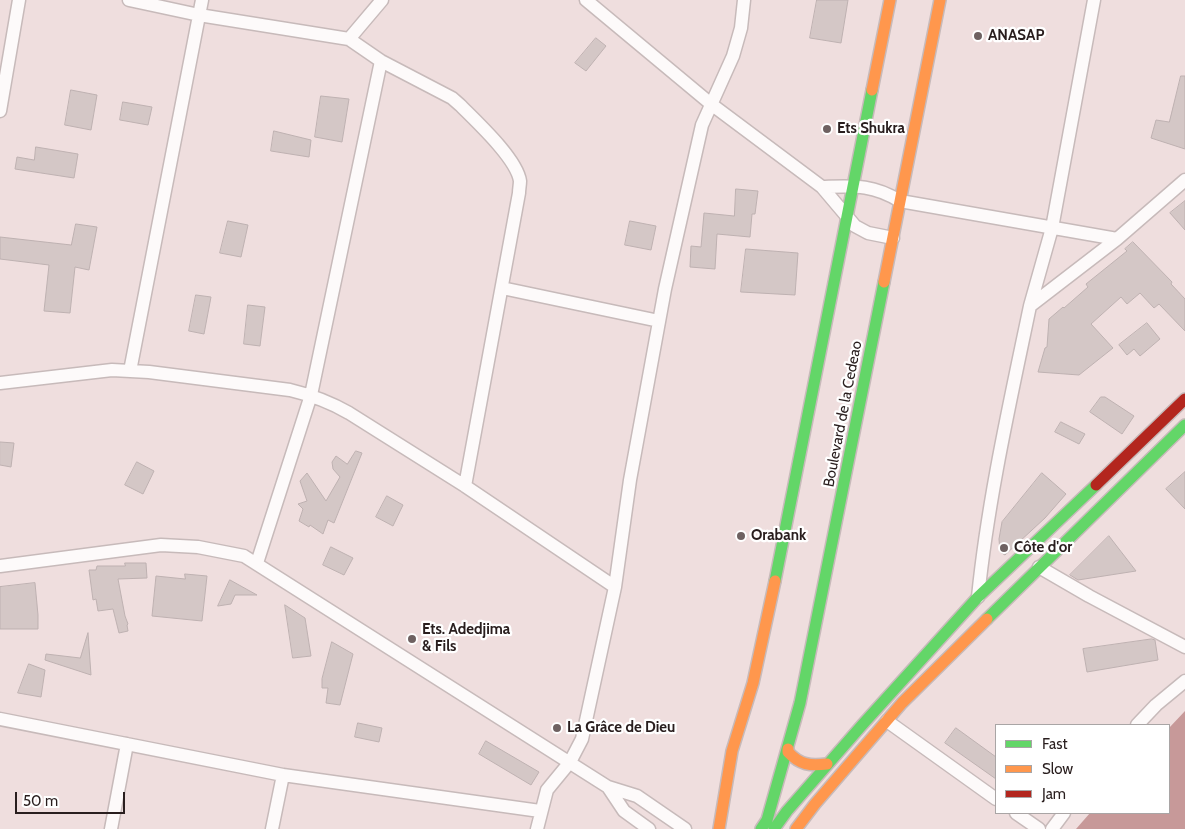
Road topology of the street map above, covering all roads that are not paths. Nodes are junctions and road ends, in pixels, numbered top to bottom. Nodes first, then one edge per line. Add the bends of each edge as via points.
1 (19, 0) edge
2 (129, 0) edge
3 (202, 0) edge
4 (382, 0) edge
5 (586, 0) edge
6 (744, 0) edge
7 (890, 0) edge
8 (940, 0) edge
9 (1094, 0) edge
10 (199, 15) junction
11 (348, 39) junction
12 (381, 61) junction
13 (711, 104) junction
14 (0, 112) edge
15 (1185, 180) edge
16 (854, 186) junction
17 (822, 187) junction
18 (900, 200) junction
19 (847, 218) junction
20 (1052, 228) junction
21 (893, 238) junction
22 (1116, 239) junction
23 (502, 288) junction
24 (1030, 306) junction
25 (659, 321) junction
26 (130, 371) junction
27 (0, 383) edge
28 (311, 396) junction
29 (1185, 399) edge
30 (1185, 425) edge
31 (465, 486) junction
32 (256, 563) junction
33 (0, 566) edge
34 (1039, 567) junction
35 (615, 587) junction
36 (978, 597) junction
37 (1185, 647) edge
38 (1185, 681) edge
39 (0, 719) edge
40 (887, 721) junction
41 (1138, 724) edge
42 (127, 744) junction
43 (788, 749) junction
44 (570, 762) junction
45 (828, 764) junction
46 (282, 775) junction
47 (608, 787) junction
48 (995, 798) edge
49 (540, 811) junction
50 (1017, 814) edge
51 (1063, 814) edge
52 (111, 829) edge
53 (272, 829) edge
54 (537, 829) edge
55 (649, 829) edge
56 (685, 829) edge
57 (719, 829) edge
58 (761, 829) edge
59 (774, 829) edge
60 (796, 829) edge
61 (1039, 829) edge
62 (1052, 829) edge

1 - 14 street
2 - 10 street
3 - 10 street
4 - 11 street
5 - 13 street
6 - 13 street via 733,56
7 - 16 main road
8 - 18 main road, Boulevard de la Cedeao
9 - 20 street
10 - 11 street
10 - 26 street
11 - 12 street
12 - 23 street via 460,105 506,153 516,170 520,181 519,193
12 - 28 street
13 - 17 street
13 - 25 street via 702,125
15 - 22 street
16 - 17 street
16 - 18 street via 870,187
16 - 19 main road
17 - 19 street
18 - 20 street
18 - 21 main road, Boulevard de la Cedeao
19 - 21 street via 868,233
19 - 57 main road via 786,531 753,683 732,751
20 - 22 street
20 - 24 street
21 - 43 main road, Boulevard de la Cedeao via 802,696
22 - 24 street
23 - 25 street
23 - 31 street
24 - 36 street via 992,491
25 - 35 street via 630,480
26 - 27 street via 112,370
26 - 28 street via 290,390
28 - 31 street via 334,404
28 - 32 street
29 - 36 main road
30 - 34 main road
31 - 35 street
32 - 33 street via 226,551 161,545
32 - 44 street
34 - 37 street
34 - 40 main road
35 - 44 street via 582,739
36 - 45 main road
38 - 41 street
39 - 42 street
40 - 48 street
40 - 60 main road
42 - 46 street
42 - 52 street
43 - 45 main road via 798,762
43 - 58 main road, Boulevard de la Cedeao via 767,820
44 - 47 street
44 - 49 street via 547,790
45 - 59 main road
46 - 49 street
46 - 53 street
47 - 55 street via 624,811
47 - 56 street via 637,796
49 - 54 street
50 - 61 street
51 - 62 street

